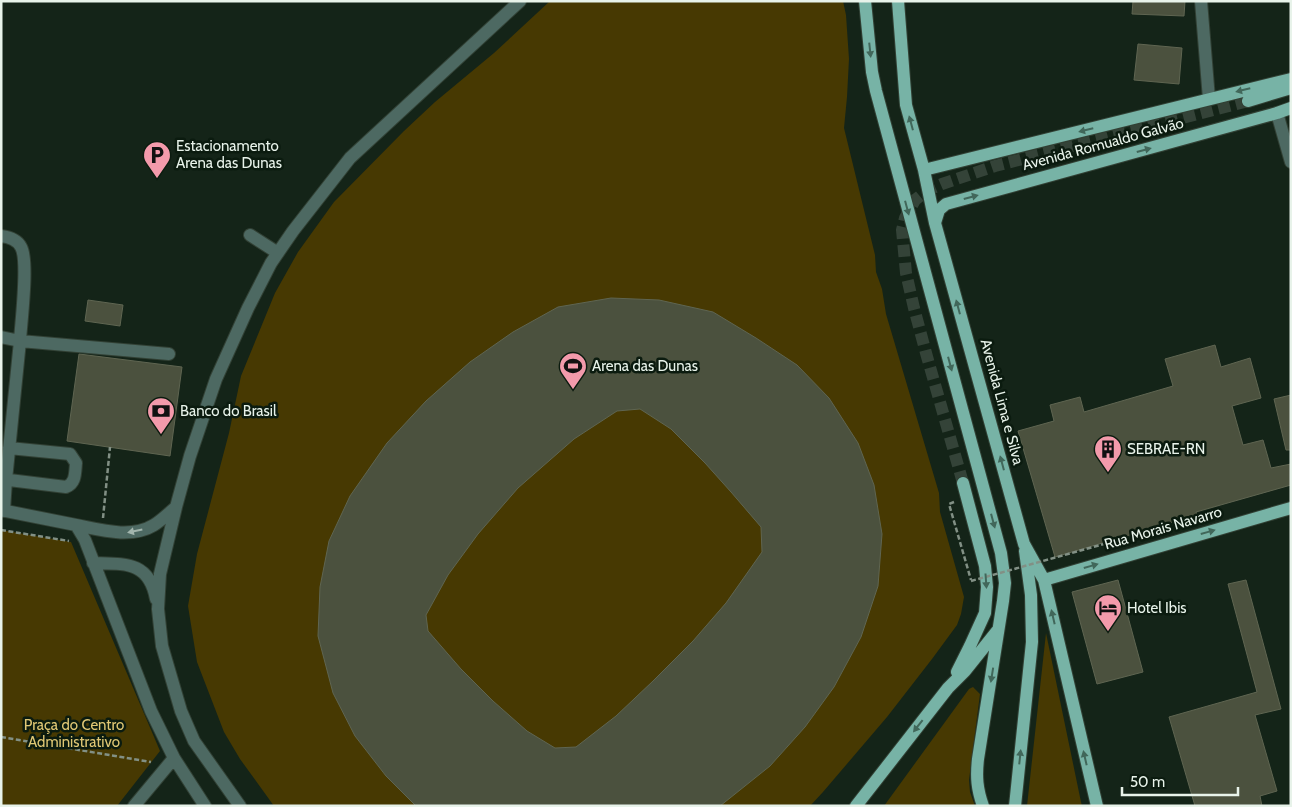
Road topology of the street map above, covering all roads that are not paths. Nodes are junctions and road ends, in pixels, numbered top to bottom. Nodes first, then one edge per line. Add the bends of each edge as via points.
1 (520, 1) edge
2 (865, 1) edge
3 (898, 1) edge
4 (1201, 1) edge
5 (1291, 79) edge
6 (1291, 88) edge
7 (1209, 99) junction
8 (1248, 101) tunnel mouth
9 (1291, 108) edge
10 (1277, 113) junction
11 (1291, 162) edge
12 (924, 170) junction
13 (935, 223) junction
14 (250, 235) dead end
15 (1, 236) edge
16 (278, 253) junction
17 (1, 337) edge
18 (20, 341) junction
19 (169, 354) dead end
20 (6, 421) edge
21 (9, 448) junction
22 (4, 479) edge
23 (963, 483) tunnel mouth
24 (176, 507) junction
25 (1291, 508) edge
26 (3, 510) edge
27 (76, 525) junction
28 (1024, 544) junction
29 (93, 562) junction
30 (1044, 580) junction
31 (158, 609) junction
32 (999, 627) junction
33 (948, 688) junction
34 (174, 758) junction
35 (134, 806) edge
36 (205, 806) edge
37 (240, 806) edge
38 (856, 806) edge
39 (983, 806) edge
40 (1015, 806) edge
41 (1096, 806) edge

1 - 16 street via 350,158
2 -> 32 main road via 876,91 1001,553 1005,583
12 -> 3 main road, Avenida Lima e Silva via 906,105
4 - 7 street
5 -> 7 main road, Avenida Romualdo Galvão
6 - 8 main road
7 -> 12 main road, Avenida Romualdo Galvão
9 - 10 main road, Avenida Romualdo Galvão
10 - 11 street
13 -> 10 main road, Avenida Romualdo Galvão via 939,210 946,204
12 - 13 main road, Avenida Lima e Silva
28 -> 13 main road, Avenida Lima e Silva
14 - 16 street
15 - 18 street via 15,240 22,248 25,262
16 - 24 street via 248,308 216,379
17 - 18 street
18 - 19 street
18 - 20 street
20 - 21 street
21 - 22 street
21 - 22 street via 70,454 76,463 74,481 66,487
22 - 26 street
23 -> 33 main road via 985,566 987,587 985,613
24 -> 27 street via 155,525 126,532
24 - 31 street via 160,574
30 -> 25 main road, Rua Morais Navarro
26 - 27 street
27 - 29 street
28 - 30 main road, Avenida Lima e Silva
40 -> 28 main road via 1032,642 1031,595
29 - 31 street via 133,566 148,577
29 - 34 street via 150,711
41 -> 30 main road, Avenida Lima e Silva
31 - 37 street via 162,646 181,711 194,742
32 - 33 main road
32 -> 39 main road via 976,778
33 -> 38 main road
34 - 35 street
34 - 36 street

